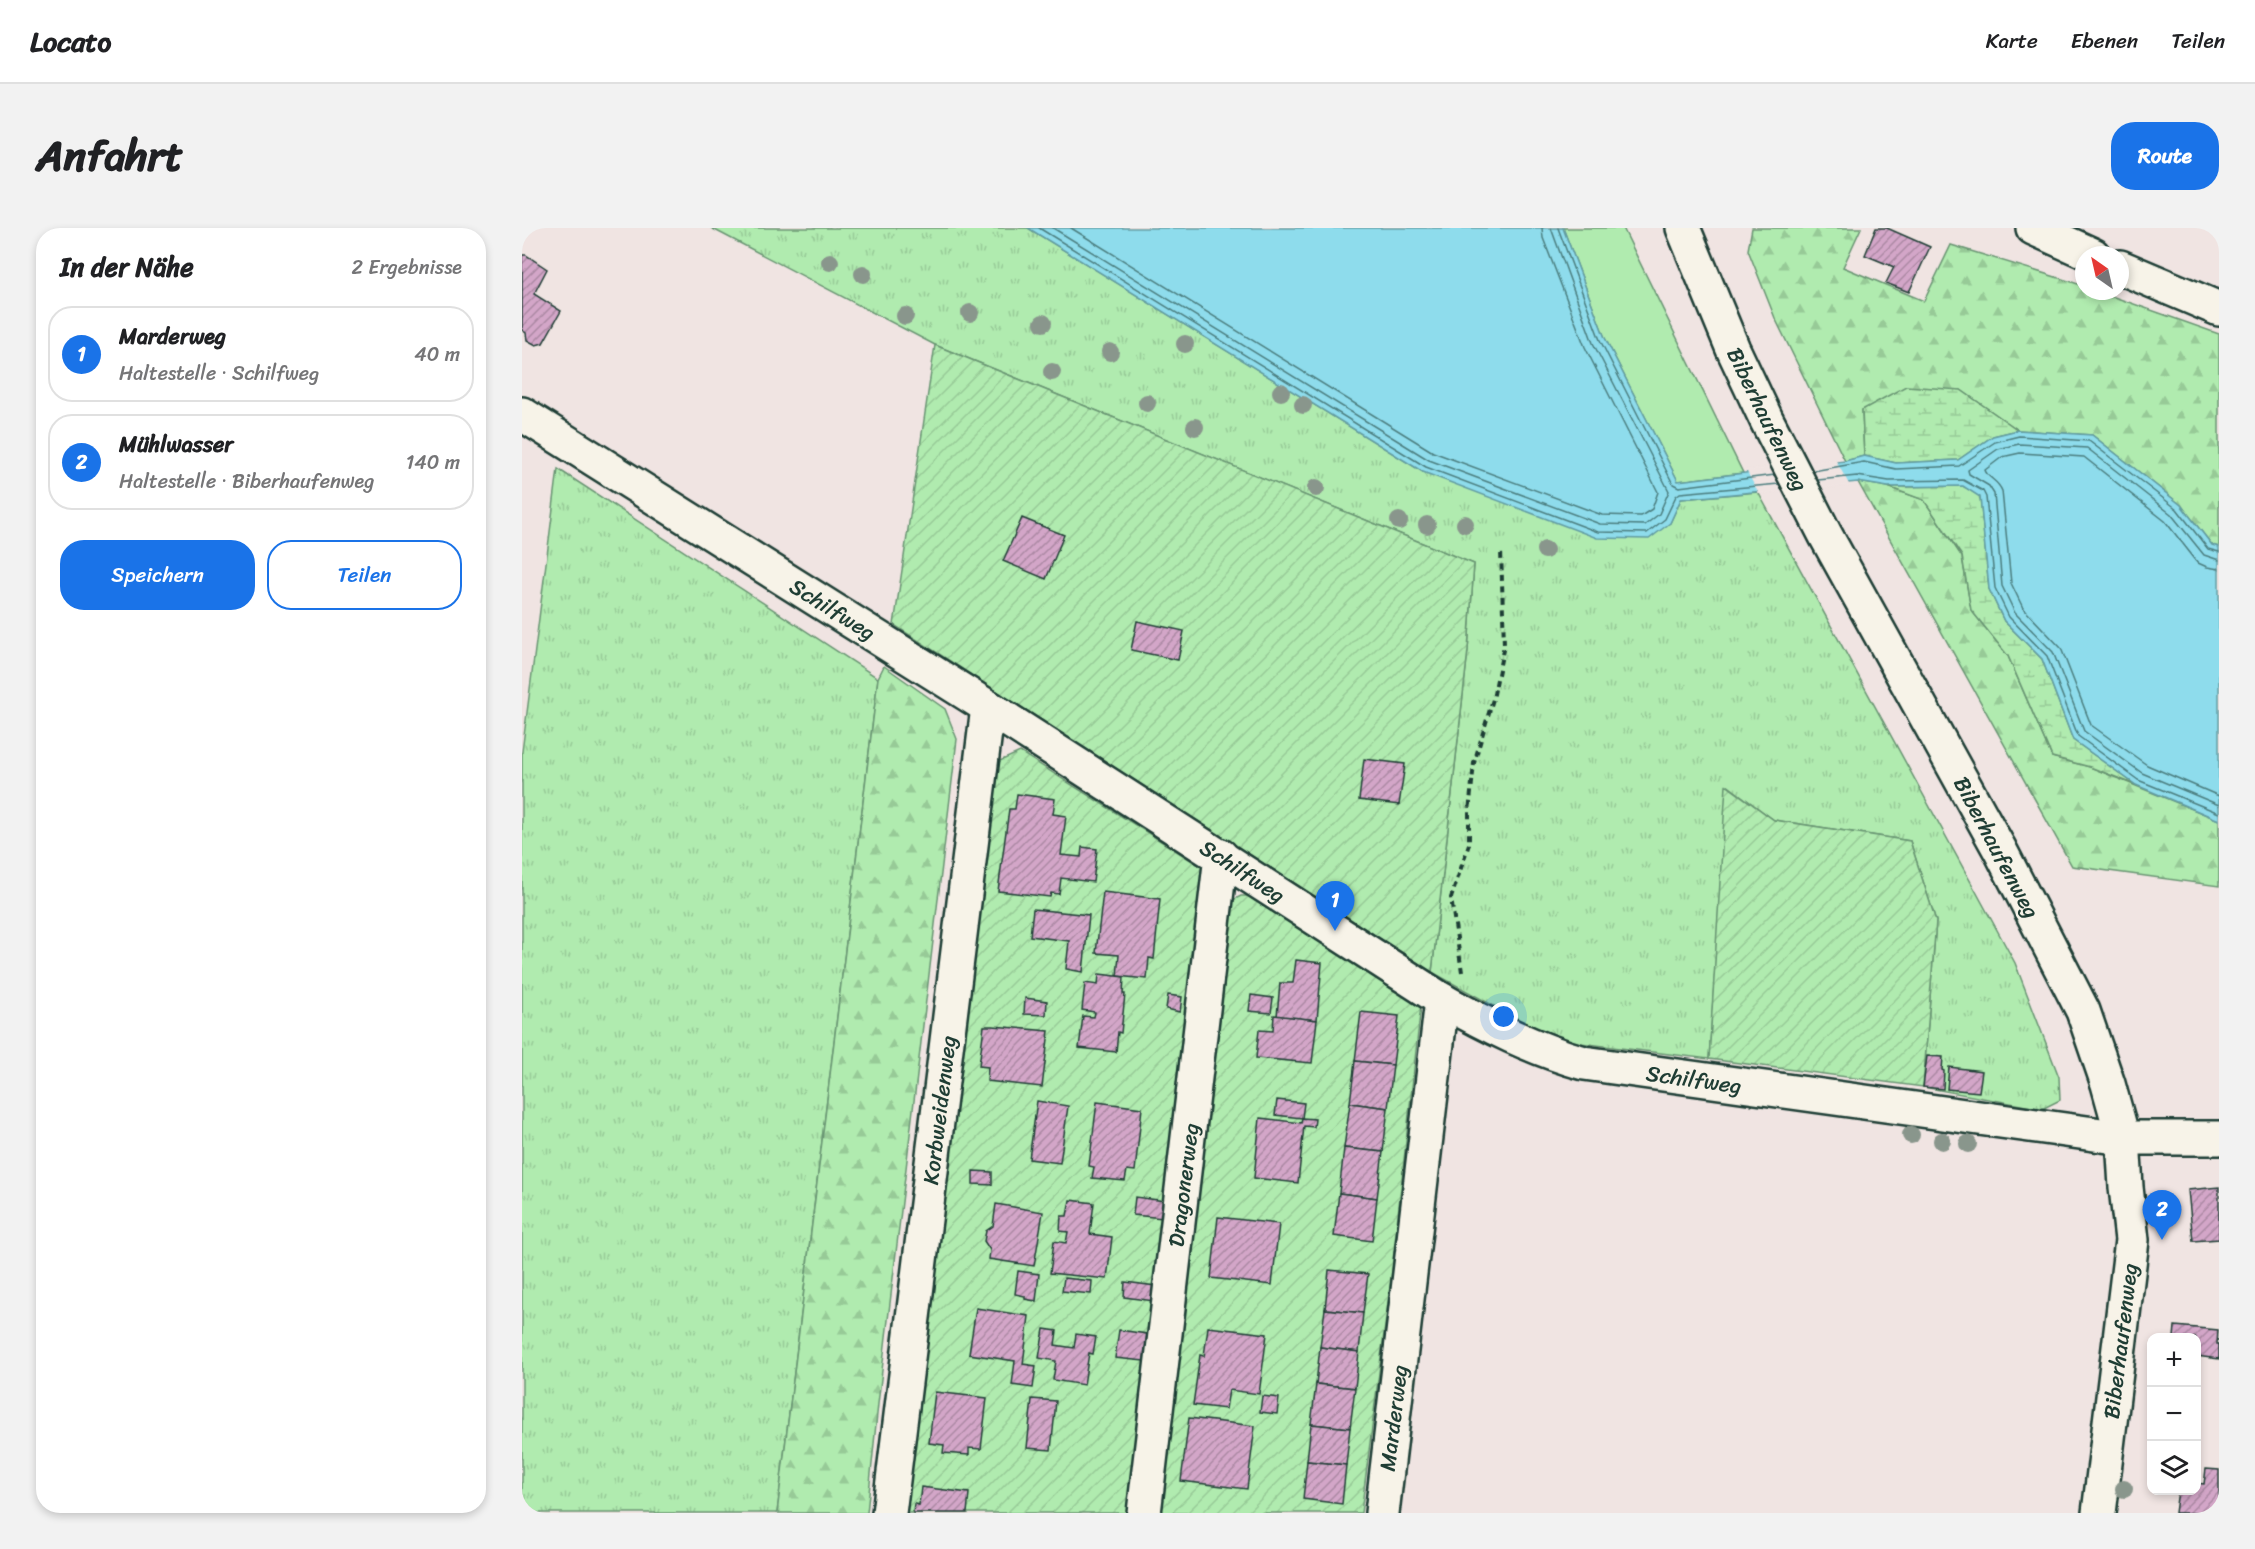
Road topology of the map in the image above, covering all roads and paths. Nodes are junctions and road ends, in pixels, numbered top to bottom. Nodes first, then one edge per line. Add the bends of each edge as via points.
1 (1683, 228) edge
2 (2047, 235) edge
3 (2075, 247) edge
4 (2129, 271) edge
5 (2219, 309) edge
6 (522, 414) edge
7 (1501, 550) dead end
8 (988, 707) junction
9 (1221, 856) junction
10 (1442, 1000) junction
11 (1471, 1017) junction
12 (2123, 1138) junction
13 (2219, 1138) edge
14 (889, 1513) edge
15 (1144, 1513) edge
16 (1382, 1513) edge
17 (2099, 1513) edge

1 - 12 street, Biberhaufenweg via 1767,421 2083,1011
2 - 3 street
4 - 5 street
6 - 8 street, Schilfweg
7 - 11 path via 1504,645 1474,763 1469,844 1451,898
8 - 9 street, Schilfweg
8 - 14 street, Korbweidenweg
9 - 10 street, Schilfweg
9 - 15 street, Dragonerweg
10 - 11 street, Schilfweg
10 - 16 street, Marderweg
11 - 12 street, Schilfweg via 1546,1051 1584,1063
12 - 13 street, Schilfweg
12 - 17 street, Biberhaufenweg via 2132,1240

